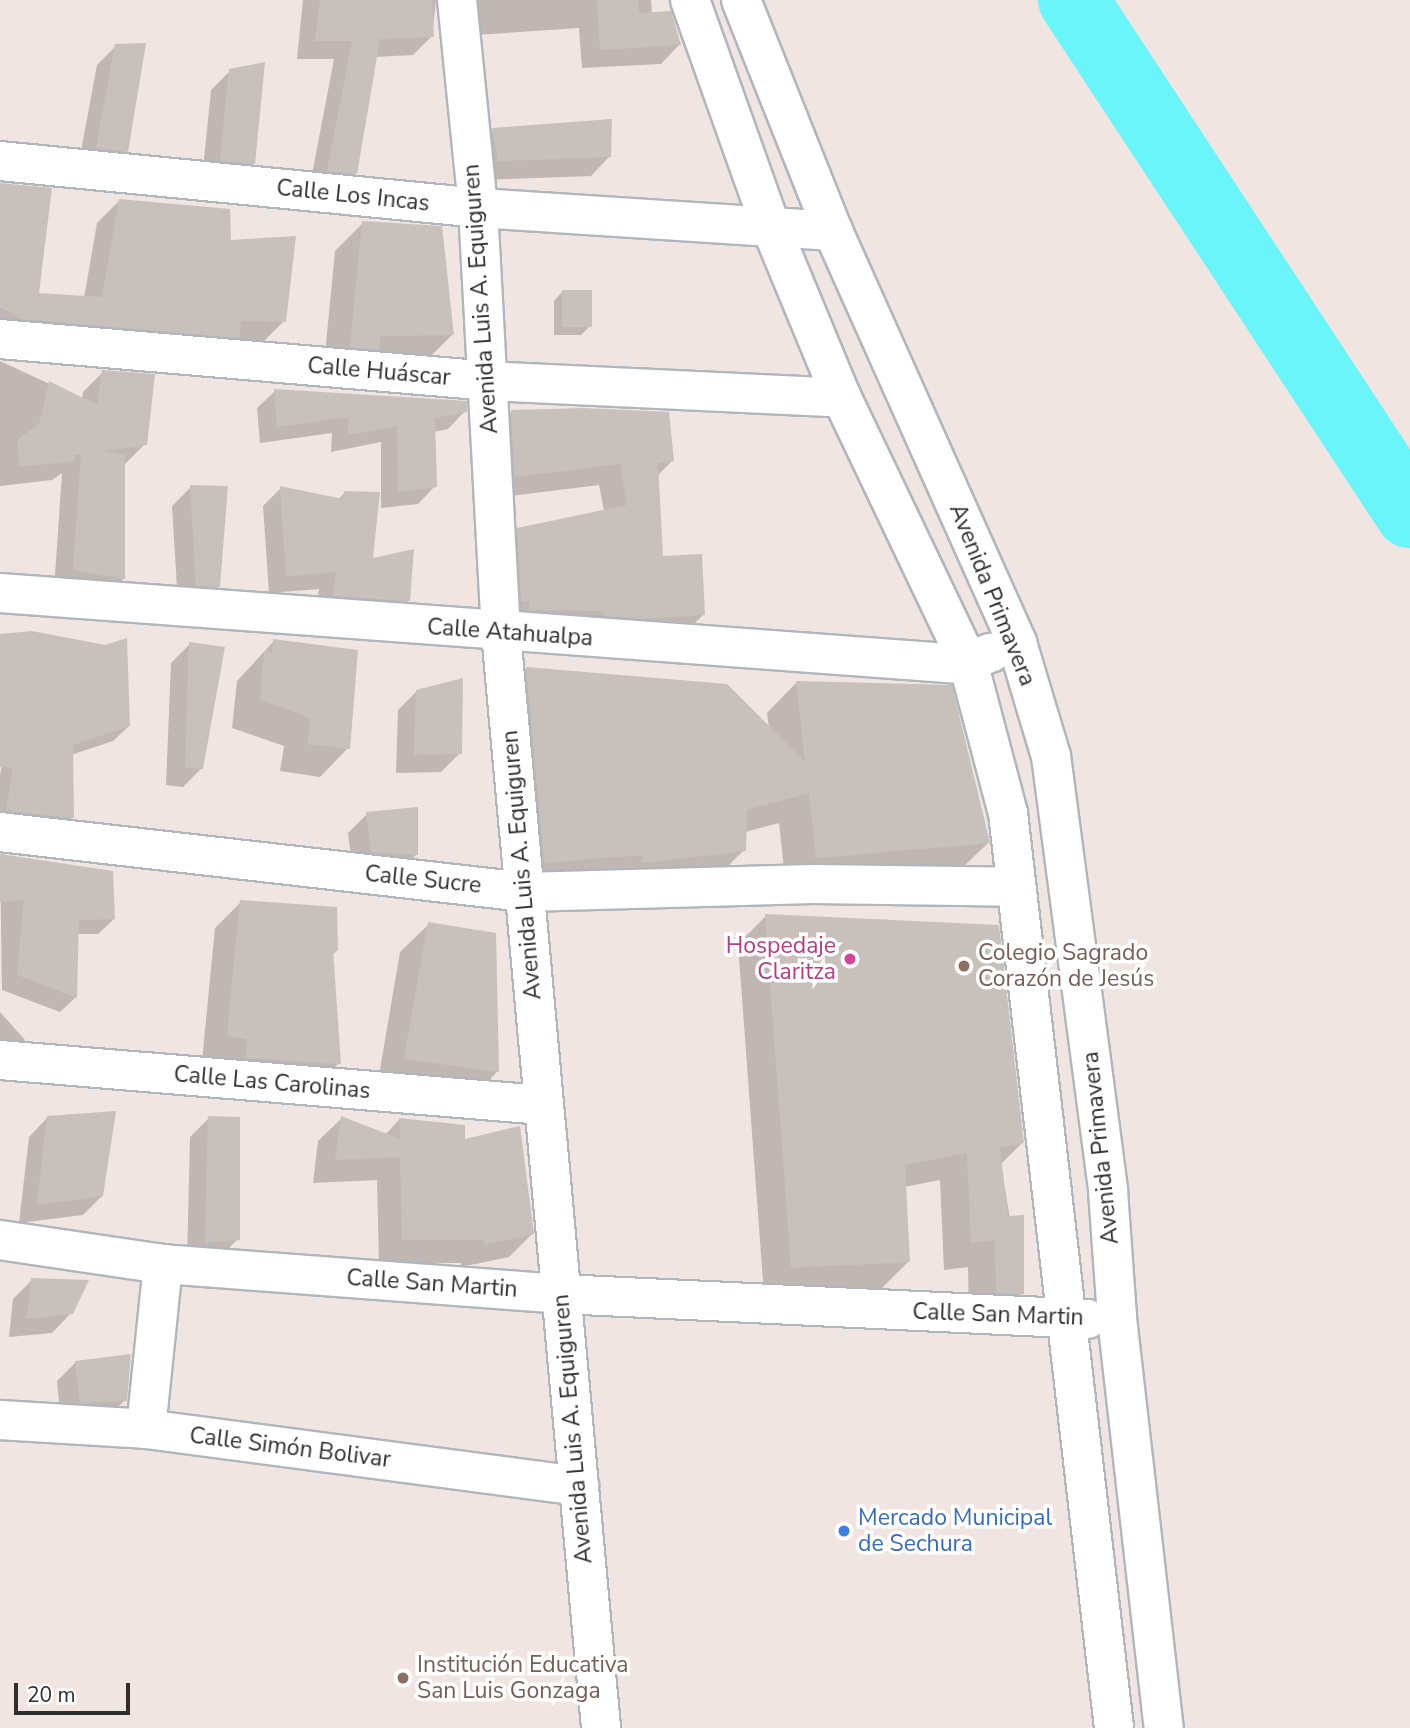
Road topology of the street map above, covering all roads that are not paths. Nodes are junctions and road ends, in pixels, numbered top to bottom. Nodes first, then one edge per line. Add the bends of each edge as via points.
1 (457, 0) edge
2 (690, 0) edge
3 (741, 0) edge
4 (0, 161) edge
5 (478, 208) junction
6 (771, 227) junction
7 (833, 230) junction
8 (0, 339) edge
9 (487, 381) junction
10 (842, 398) junction
11 (0, 593) edge
12 (501, 633) junction
13 (1017, 643) junction
14 (968, 662) junction
15 (0, 832) edge
16 (1016, 887) junction
17 (524, 892) junction
18 (0, 1060) edge
19 (543, 1105) junction
20 (0, 1240) edge
21 (163, 1264) junction
22 (561, 1294) junction
23 (1117, 1318) junction
24 (1063, 1319) junction
25 (0, 1420) edge
26 (146, 1429) junction
27 (579, 1486) junction
28 (601, 1728) edge
29 (1114, 1728) edge
30 (1164, 1728) edge

1 - 5 street, Avenida Luis A. Equiguren
2 - 6 street, Avenida Primavera
3 - 7 street, Avenida Primavera
4 - 5 street, Calle Los Incas
5 - 6 street, Calle Los Incas
5 - 9 street, Avenida Luis A. Equiguren
6 - 7 street, Calle Los Incas
6 - 10 street, Avenida Primavera
7 - 13 street, Avenida Primavera
8 - 9 street, Calle Huáscar
9 - 10 street, Calle Huáscar
9 - 12 street, Avenida Luis A. Equiguren
10 - 14 street, Avenida Primavera
11 - 12 street, Calle Atahualpa
12 - 14 street, Calle Atahualpa
12 - 17 street, Avenida Luis A. Equiguren
13 - 14 street, Calle Atahualpa
13 - 23 street, Avenida Primavera via 1051,756 1068,863 1108,1191
14 - 16 street, Avenida Primavera via 1008,813
15 - 17 street, Calle Sucre
16 - 17 street, Calle Sucre via 813,884
16 - 24 street, Avenida Primavera
17 - 19 street, Avenida Luis A. Equiguren
18 - 19 street, Calle Las Carolinas
19 - 22 street, Avenida Luis A. Equiguren
20 - 21 street, Calle San Martin
21 - 22 street, Calle San Martin
21 - 26 street
22 - 24 street, Calle San Martin
22 - 27 street, Avenida Luis A. Equiguren
23 - 24 street, Calle San Martin
23 - 30 street, Avenida Primavera
24 - 29 street, Avenida Primavera
25 - 26 street, Calle Simón Bolivar
26 - 27 street, Calle Simón Bolivar
27 - 28 street, Avenida Luis A. Equiguren

